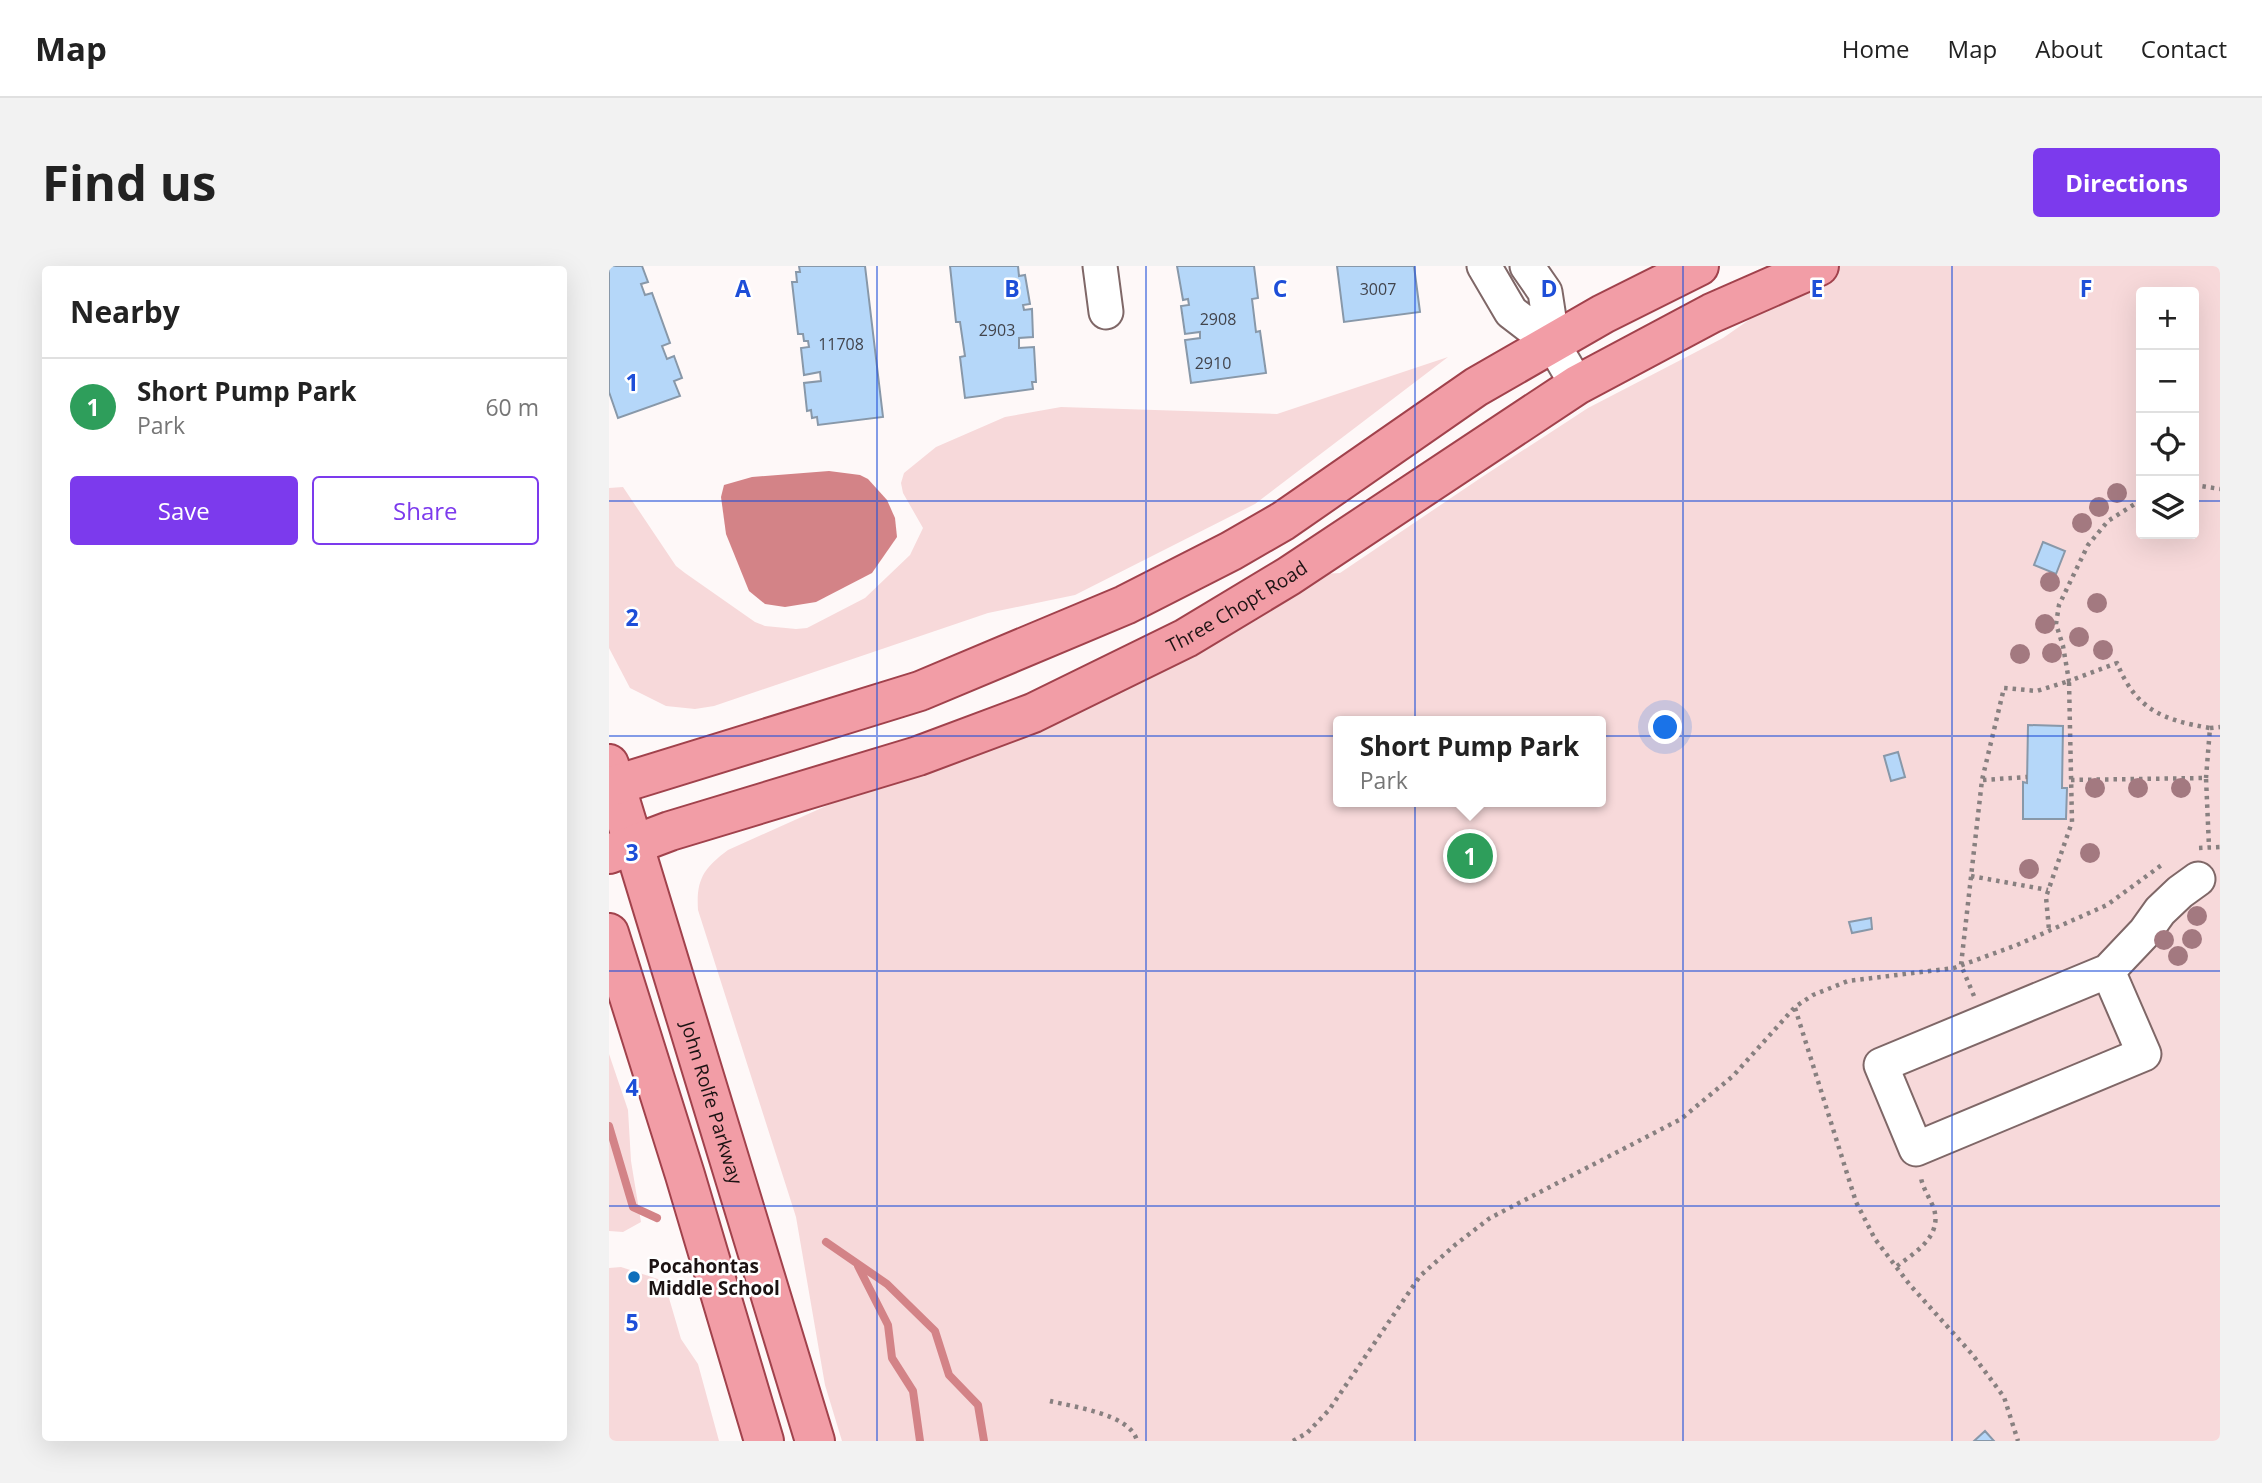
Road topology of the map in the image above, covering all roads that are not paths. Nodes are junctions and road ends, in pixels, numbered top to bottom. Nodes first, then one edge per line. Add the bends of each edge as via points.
1 (1100, 266) edge
2 (1484, 266) edge
3 (1527, 266) edge
4 (1699, 266) edge
5 (1819, 266) edge
6 (1106, 312) dead end
7 (1553, 344) junction
8 (1577, 385) junction
9 (611, 779) edge
10 (621, 849) edge
11 (2207, 868) edge
12 (609, 933) edge
13 (2108, 971) junction
14 (764, 1441) edge
15 (815, 1441) edge

1 - 6 street
2 - 7 street via 1511,312
3 - 7 street via 1545,292
4 - 7 main road
5 - 8 main road, Three Chopt Road via 1712,313
7 - 8 street
7 - 9 main road via 1476,387 1283,520 1125,605 920,691
8 - 10 main road, Three Chopt Road via 1278,583 1186,638 1033,713 918,756
9 - 10 main road, John Rolfe Parkway
10 - 15 main road, John Rolfe Parkway
11 - 13 street via 2160,911
12 - 14 main road
13 - 13 street via 2144,1054 1916,1149 1881,1065

